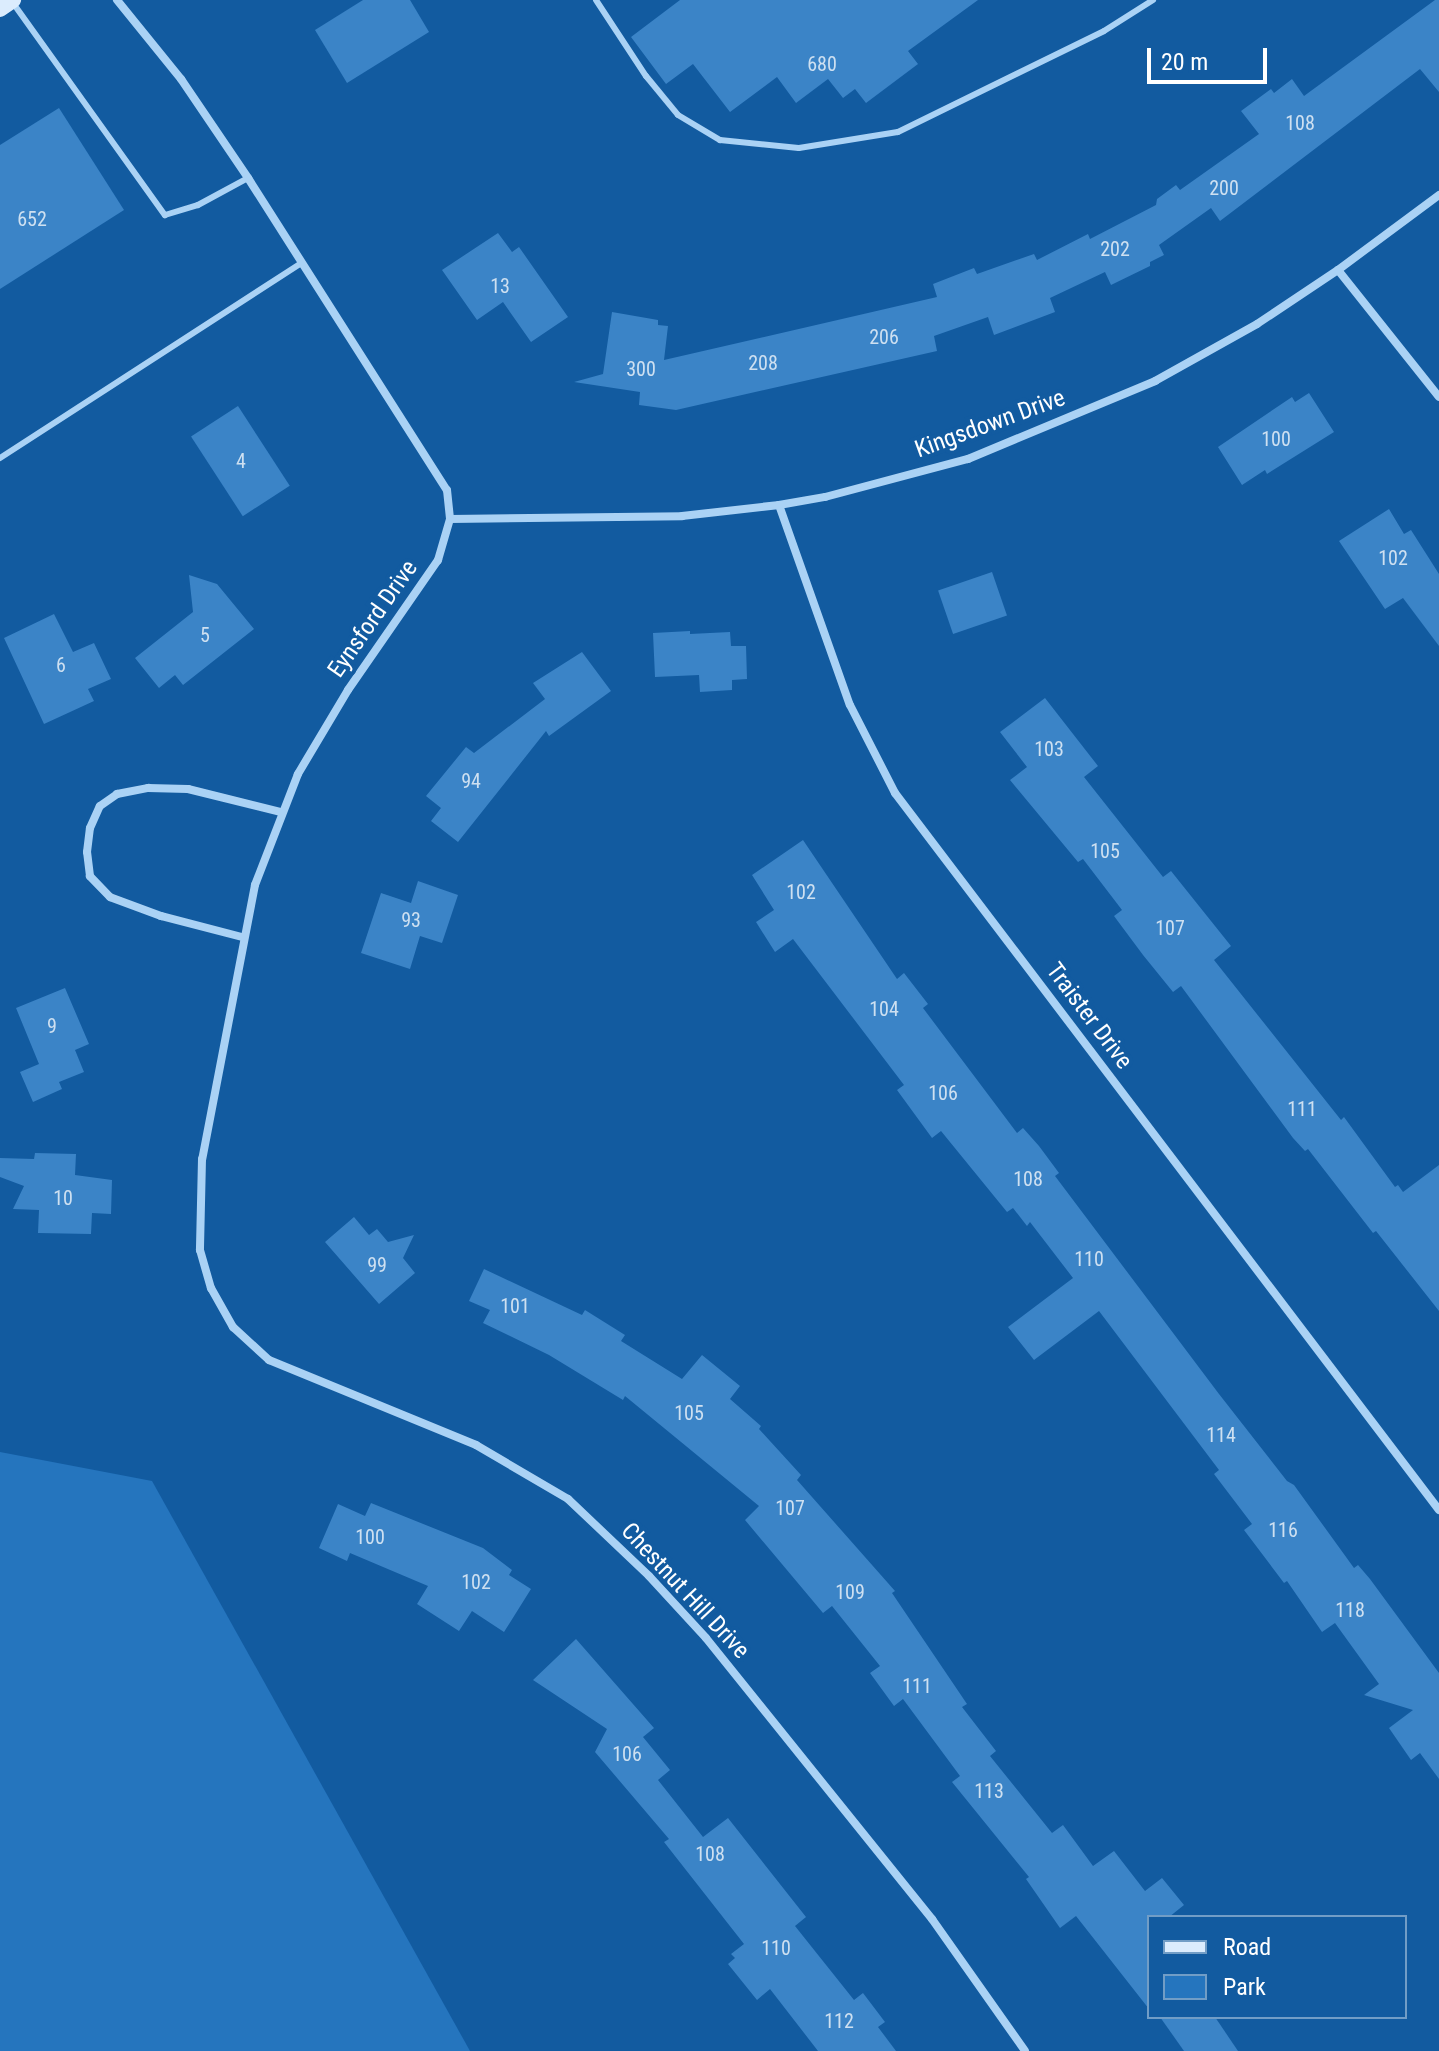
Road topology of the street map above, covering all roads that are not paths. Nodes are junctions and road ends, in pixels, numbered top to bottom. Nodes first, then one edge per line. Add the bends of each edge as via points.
1 (13, 0) edge
2 (117, 0) edge
3 (596, 0) edge
4 (1153, 0) edge
5 (0, 9) edge
6 (248, 178) junction
7 (1439, 195) edge
8 (301, 263) junction
9 (1338, 270) junction
10 (1439, 397) edge
11 (0, 458) edge
12 (779, 505) junction
13 (450, 519) junction
14 (281, 812) junction
15 (242, 937) junction
16 (211, 1288) joint
17 (1439, 1510) edge
18 (1025, 2051) edge

1 - 5 main road
1 - 6 lane via 165,215 198,205
2 - 6 street, Eynsford Drive via 181,79
3 - 4 lane via 678,115 720,140 799,148 898,132 1104,31
6 - 8 street, Eynsford Drive
7 - 9 street, Kingsdown Drive
8 - 11 lane
8 - 13 street, Eynsford Drive via 447,490
9 - 10 street
9 - 12 street, Kingsdown Drive via 1257,324 1155,381 968,459
12 - 13 street, Kingsdown Drive via 682,516
12 - 17 street, Traister Drive via 850,705 895,793
13 - 14 street, Eynsford Drive via 438,560 348,690
14 - 15 street, Eynsford Drive
14 - 15 street via 188,789 148,788 117,794 100,806 90,828 90,876 110,897
15 - 16 street, Eynsford Drive via 202,1159 200,1250
16 - 18 street, Chestnut Hill Drive via 233,1327 269,1360 476,1445 568,1499 706,1638 932,1919

